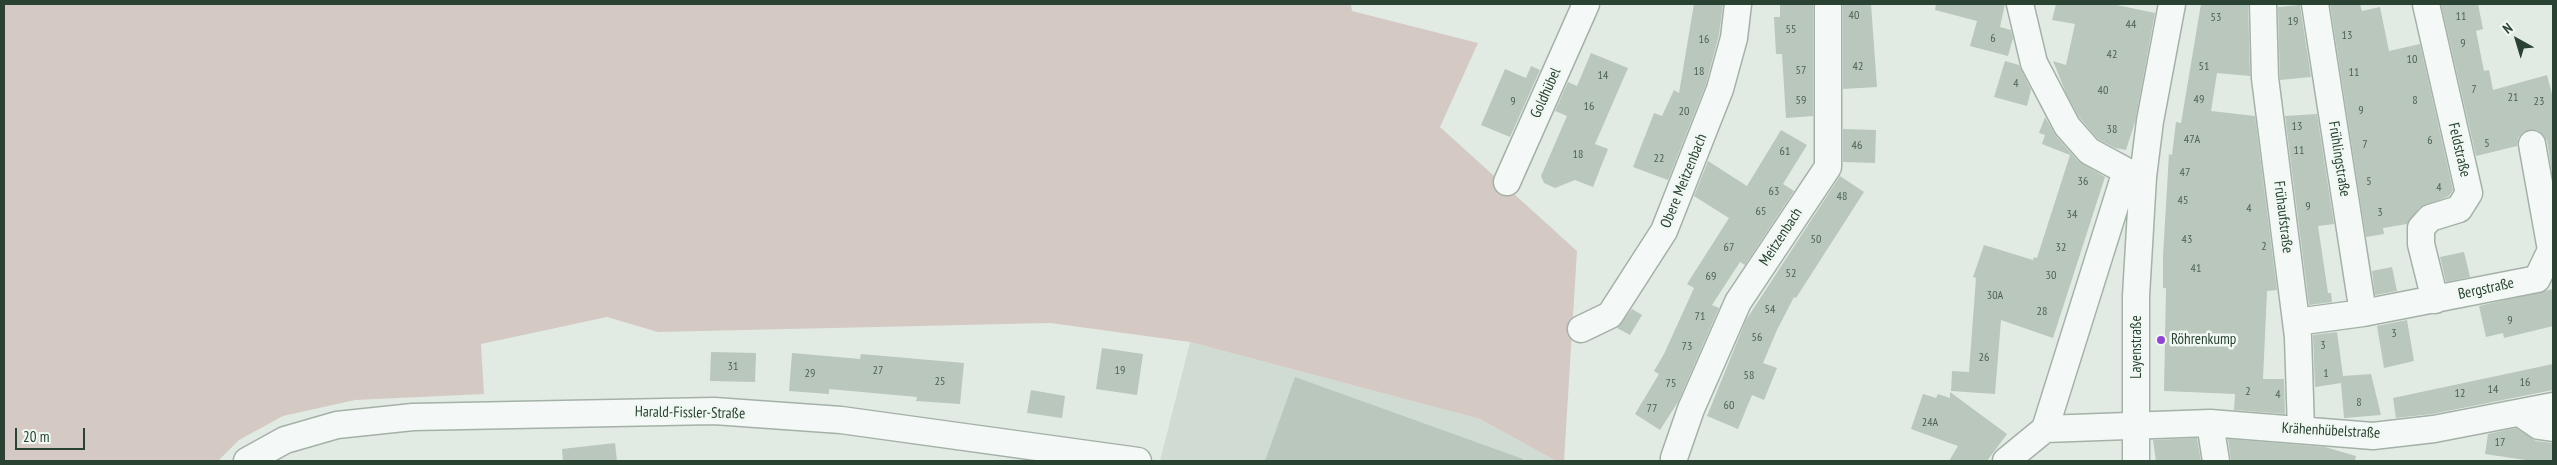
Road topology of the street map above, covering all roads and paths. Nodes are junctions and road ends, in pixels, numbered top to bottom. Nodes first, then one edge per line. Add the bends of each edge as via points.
1 (1586, 4) edge
2 (1738, 4) edge
3 (1828, 4) edge
4 (2020, 4) edge
5 (2263, 4) edge
6 (2315, 4) edge
7 (2426, 4) edge
8 (2164, 6) edge
9 (2532, 144) dead end
10 (2135, 174) junction
11 (1507, 182) dead end
12 (2435, 300) junction
13 (2363, 314) junction
14 (2296, 322) junction
15 (1582, 329) dead end
16 (2553, 406) edge
17 (2520, 413) junction
18 (2210, 423) junction
19 (2136, 426) junction
20 (2553, 428) edge
21 (2045, 429) junction
22 (2300, 430) junction
23 (1674, 458) dead end
24 (247, 461) edge
25 (1138, 461) edge
26 (2006, 461) edge
27 (2136, 461) edge
28 (2216, 461) edge

1 - 11 street, Goldhübel
2 - 15 street, Obere Meitzenbach via 1734,38 1720,89 1664,231 1610,315
3 - 23 street, Meitzenbach via 1828,167 1738,302 1691,409
4 - 10 street via 2034,63 2067,126 2089,151
5 - 14 street, Frühaufstraße via 2265,78
6 - 13 street, Frühlingstraße
7 - 12 street, Feldstraße via 2469,194 2459,209 2430,218 2421,228 2421,244
8 - 10 street, Layenstraße via 2150,121
9 - 12 street, Bergstraße via 2551,250 2537,278
10 - 19 street, Layenstraße
10 - 21 street, Layenstraße
12 - 13 street, Bergstraße
13 - 14 street, Bergstraße
14 - 22 street, Frühaufstraße
16 - 17 street, Krähenhübelstraße
17 - 20 street via 2539,426
17 - 22 street, Krähenhübelstraße via 2434,429 2373,436
18 - 19 street, Krähenhübelstraße
18 - 22 street, Krähenhübelstraße
18 - 28 street
19 - 21 street
19 - 27 street, Layenstraße
21 - 26 street
24 - 25 street, Harald-Fissler-Straße via 285,440 337,425 403,418 714,411 841,420

